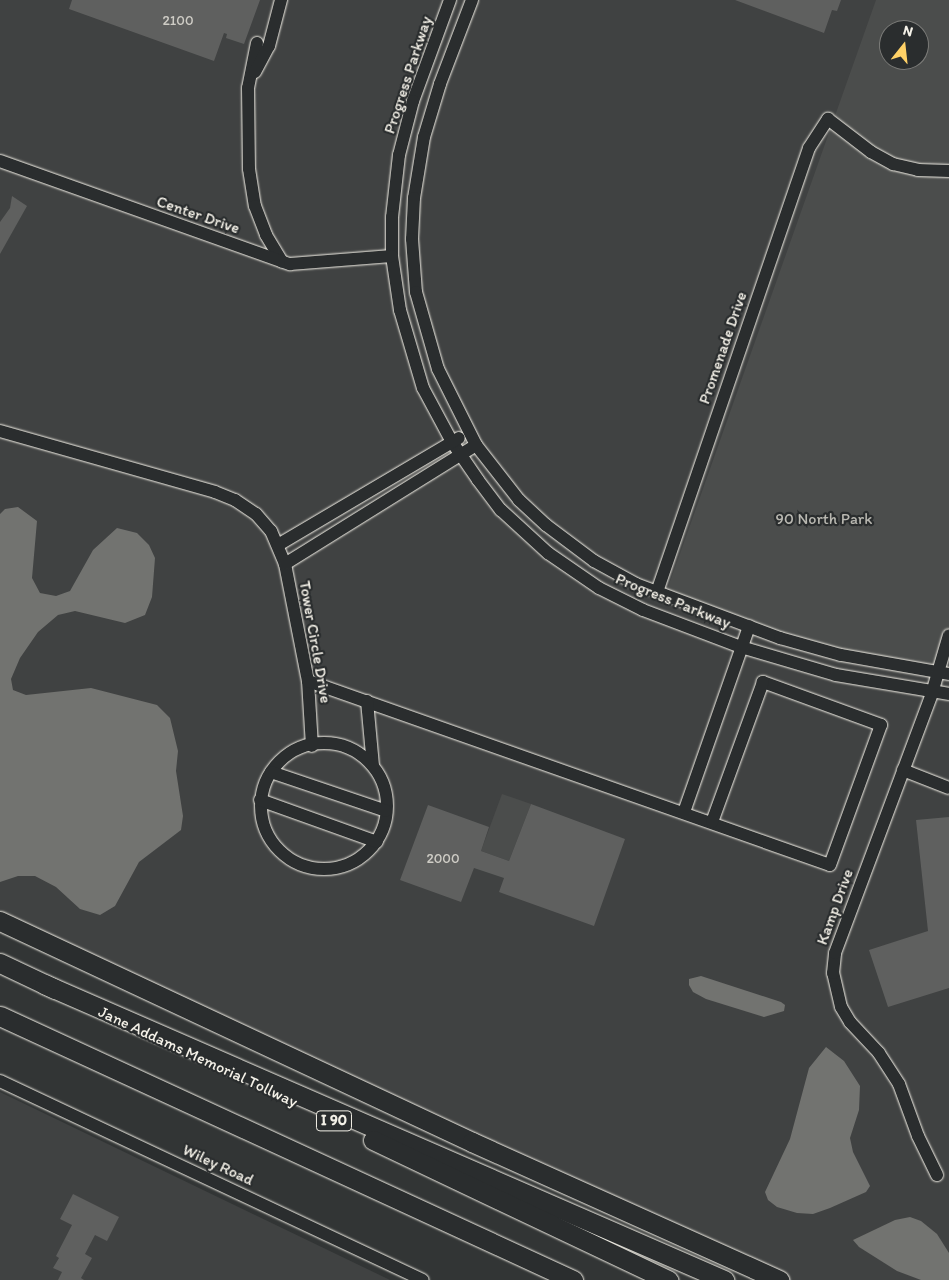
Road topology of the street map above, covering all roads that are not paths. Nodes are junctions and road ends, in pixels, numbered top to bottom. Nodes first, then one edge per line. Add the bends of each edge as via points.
1 (281, 0) edge
2 (450, 0) edge
3 (472, 0) edge
4 (257, 43) dead end
5 (249, 84) junction
6 (0, 161) edge
7 (949, 171) edge
8 (392, 256) junction
9 (282, 262) junction
10 (0, 431) edge
11 (468, 432) junction
12 (452, 442) junction
13 (476, 445) junction
14 (460, 456) junction
15 (278, 545) junction
16 (285, 564) junction
17 (656, 592) junction
18 (749, 626) junction
19 (949, 636) edge
20 (742, 647) junction
21 (943, 674) edge
22 (308, 681) junction
23 (932, 693) junction
24 (949, 694) edge
25 (367, 701) junction
26 (312, 746) junction
27 (374, 766) junction
28 (903, 770) junction
29 (271, 772) junction
30 (949, 788) edge
31 (260, 800) junction
32 (386, 811) junction
33 (684, 812) junction
34 (712, 822) junction
35 (377, 842) junction
36 (0, 921) edge
37 (0, 963) edge
38 (44, 984) junction
39 (0, 1016) edge
40 (0, 1081) edge
41 (937, 1175) dead end
42 (422, 1280) edge
43 (573, 1280) edge
44 (668, 1280) edge
45 (724, 1280) edge
46 (779, 1280) edge

1 - 5 street via 269,46
2 - 8 street, Progress Parkway via 413,101 399,155 392,217
3 - 11 street, Progress Parkway via 424,137 414,198 412,239 416,292 438,369
4 - 5 street
5 - 9 street via 249,169 255,206 266,235
6 - 9 street, Center Drive
7 - 17 street, Promenade Drive via 918,170 893,164 871,152 828,119 809,148
8 - 9 street, Center Drive via 305,264
8 - 12 street, Progress Parkway via 400,310 421,380
10 - 15 street, Tower Circle Drive via 236,500 256,514
11 - 12 street
11 - 13 street, Progress Parkway
12 - 14 street, Progress Parkway
12 - 15 street
13 - 14 street
13 - 17 street, Progress Parkway via 519,500 546,525 594,561
14 - 16 street
14 - 20 street, Progress Parkway via 501,510 572,571 643,610
15 - 16 street, Tower Circle Drive
16 - 22 street, Tower Circle Drive
17 - 18 street, Progress Parkway
18 - 20 street
18 - 21 street, Progress Parkway via 841,655
19 - 21 street, Kamp Drive
20 - 23 street, Progress Parkway via 836,676
20 - 33 street
21 - 23 street, Kamp Drive
22 - 25 street
22 - 26 street, Tower Circle Drive
23 - 24 street, Progress Parkway
23 - 28 street, Kamp Drive
25 - 27 street
25 - 33 street
26 - 27 street via 334,743 354,750
26 - 29 street via 297,748
27 - 32 street via 382,781
28 - 30 street
28 - 41 street, Kamp Drive via 835,953 833,973 841,1008 880,1053 899,1084 918,1136
29 - 31 street
29 - 32 street
31 - 35 street
31 - 35 street via 261,821 269,840 284,856 302,866 323,870 344,867 362,857
32 - 35 street
33 - 34 street
34 - 34 street via 763,682 881,725 830,865
36 - 46 highway via 472,1142
37 - 38 highway, Jane Addams Memorial Tollway / I 90
38 - 44 highway, Jane Addams Memorial Tollway / I 90
38 - 45 highway
39 - 43 highway
40 - 42 street, Wiley Road

